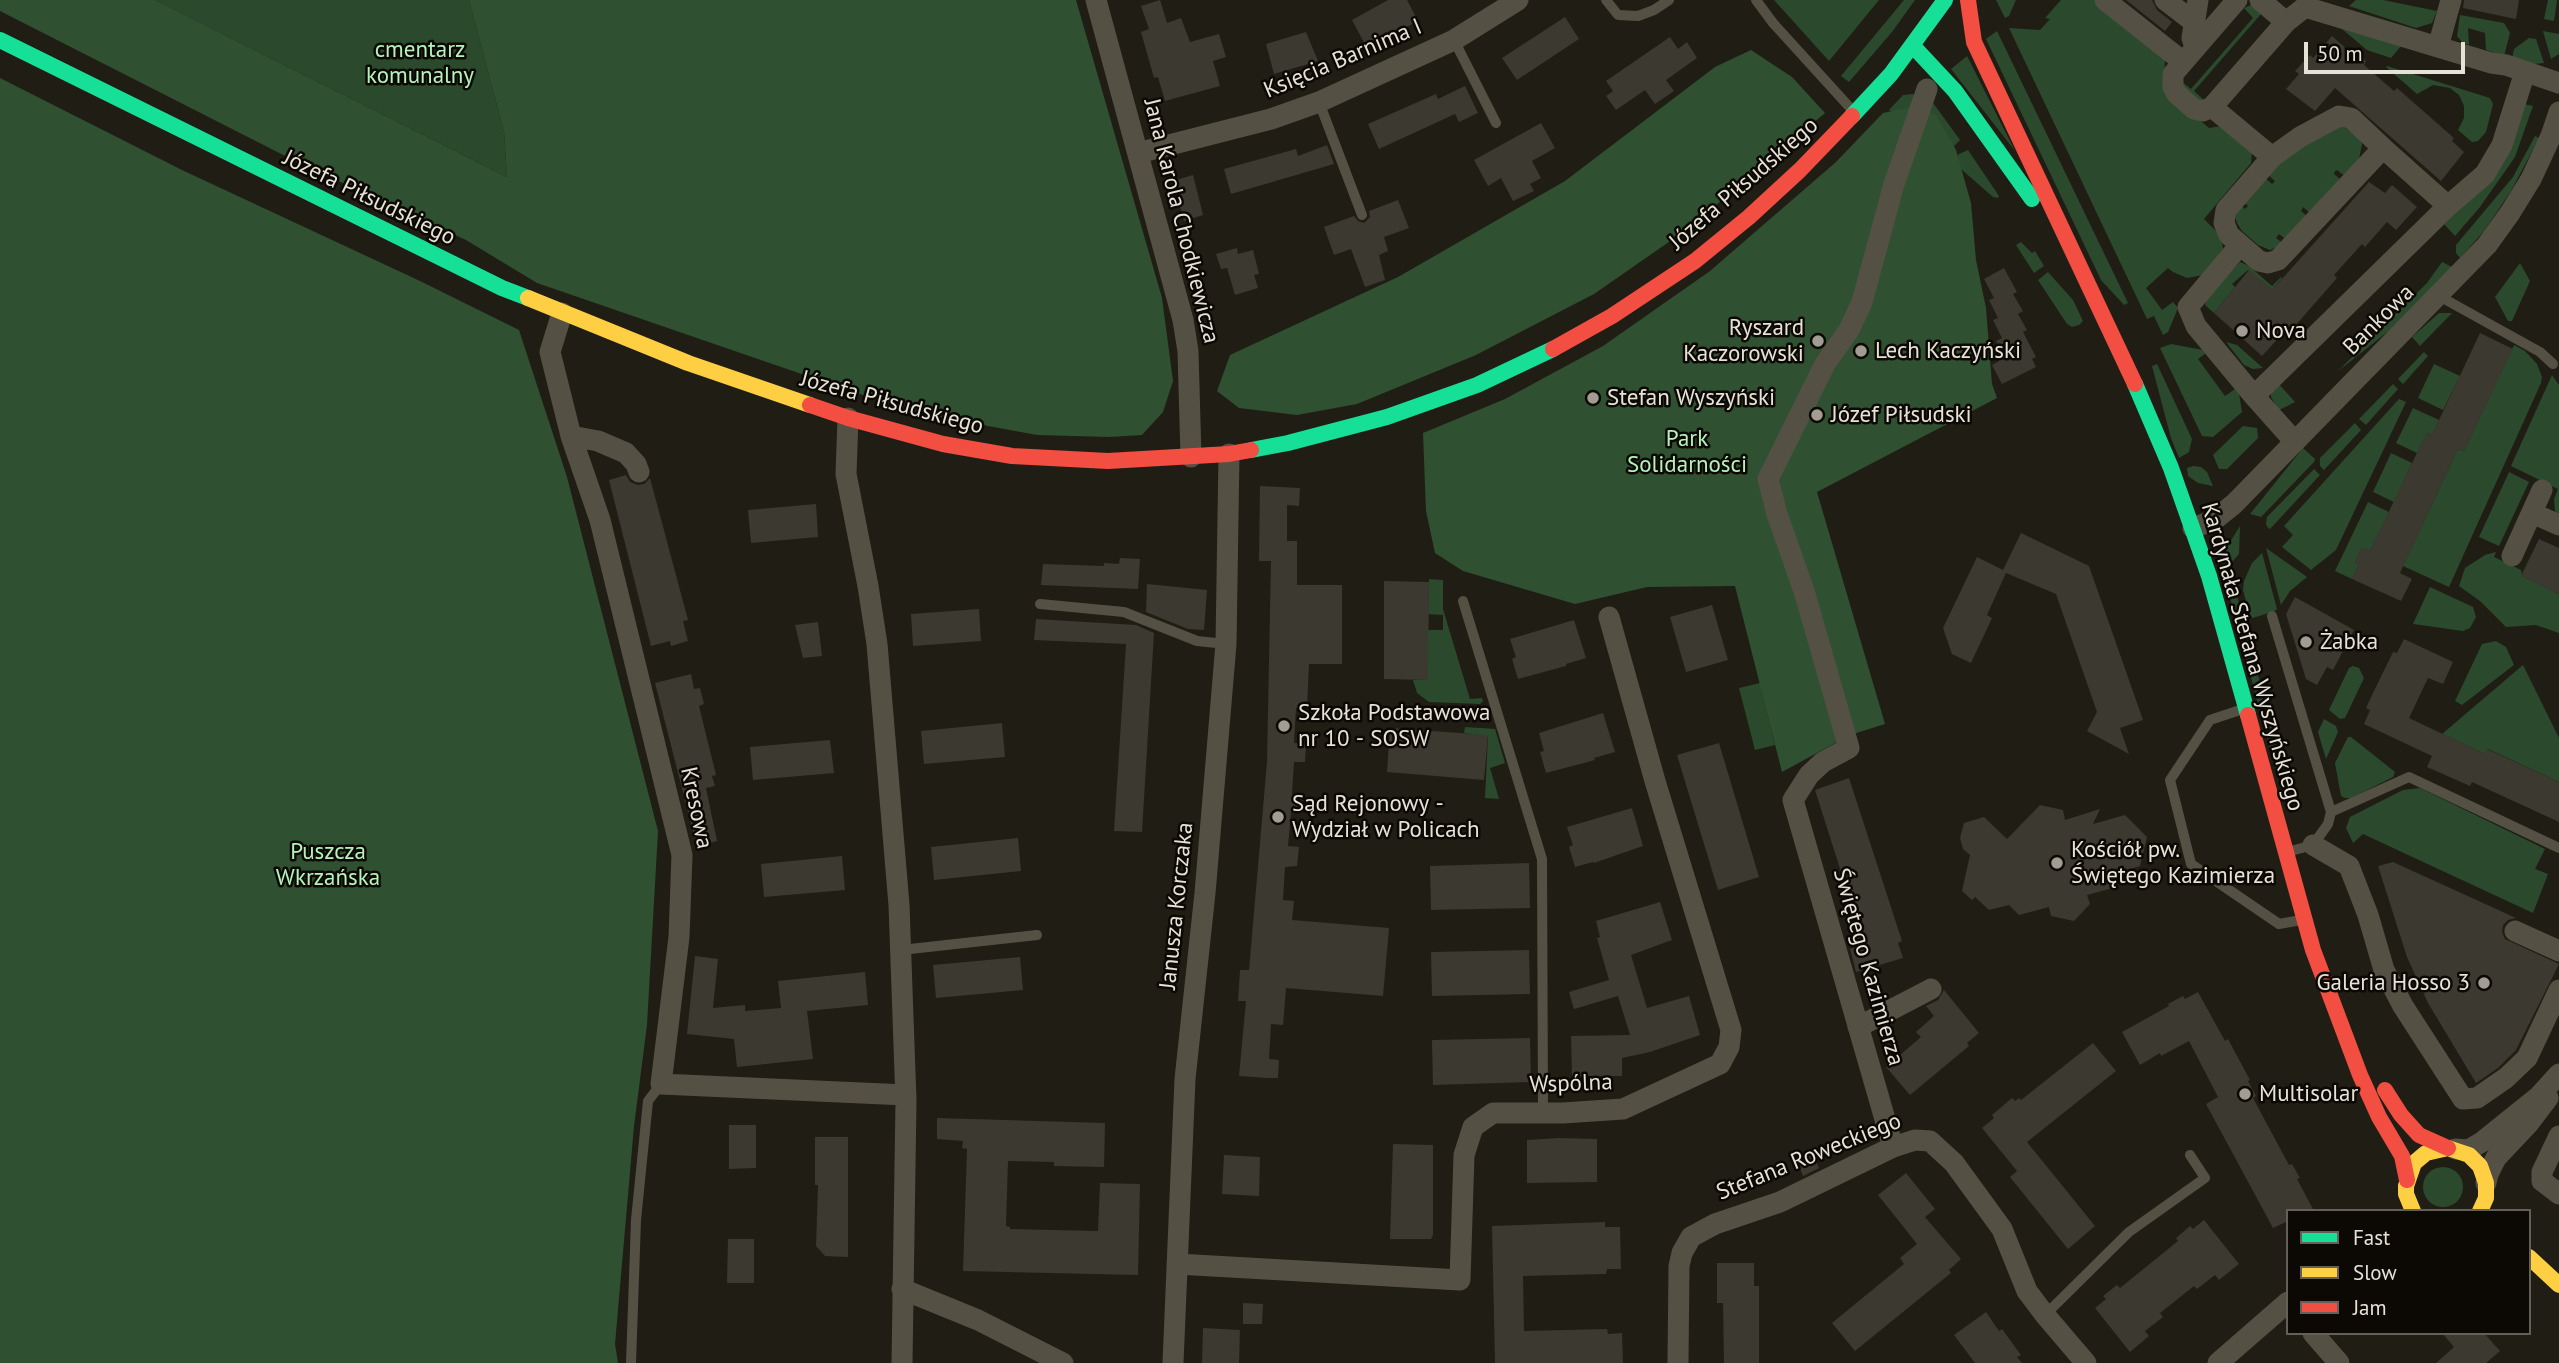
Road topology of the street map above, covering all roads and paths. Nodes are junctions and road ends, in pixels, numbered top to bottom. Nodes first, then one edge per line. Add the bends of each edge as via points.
1 (1096, 0) edge
2 (1518, 0) edge
3 (1606, 0) edge
4 (1669, 0) edge
5 (1756, 0) edge
6 (1945, 0) edge
7 (1968, 0) edge
8 (2105, 0) edge
9 (2165, 0) edge
10 (2198, 0) edge
11 (2237, 0) edge
12 (2260, 0) edge
13 (2451, 0) edge
14 (2305, 4) edge
15 (2286, 22) junction
16 (2195, 23) junction
17 (0, 40) edge
18 (1454, 40) junction
19 (1917, 41) junction
20 (1973, 42) junction
21 (2438, 47) junction
22 (2188, 54) junction
23 (2525, 72) junction
24 (2559, 83) edge
25 (1927, 89) dead end
26 (1319, 102) junction
27 (2212, 107) junction
28 (2559, 112) edge
29 (1855, 114) junction
30 (1496, 123) dead end
31 (2383, 148) junction
32 (1138, 153) junction
33 (2272, 157) junction
34 (2448, 206) junction
35 (1362, 215) dead end
36 (2240, 245) junction
37 (2085, 277) junction
38 (2440, 296) junction
39 (562, 313) junction
40 (2553, 364) dead end
41 (2255, 396) junction
42 (848, 418) junction
43 (571, 436) junction
44 (2295, 442) junction
45 (1228, 453) junction
46 (1191, 457) junction
47 (639, 472) dead end
48 (2542, 491) dead end
49 (2532, 513) junction
50 (2559, 525) edge
51 (2193, 528) junction
52 (2512, 556) dead end
53 (1464, 601) dead end
54 (1040, 604) dead end
55 (2272, 616) dead end
56 (1609, 617) dead end
57 (1226, 644) junction
58 (2246, 708) junction
59 (2331, 812) junction
60 (2313, 845) junction
61 (2559, 848) edge
62 (2284, 852) junction
63 (2304, 919) junction
64 (2515, 931) dead end
65 (1037, 935) dead end
66 (901, 950) junction
67 (2559, 951) edge
68 (1931, 989) dead end
69 (2559, 989) edge
70 (2339, 1019) junction
71 (1858, 1027) junction
72 (2559, 1075) edge
73 (662, 1084) junction
74 (906, 1095) junction
75 (1543, 1113) junction
76 (2559, 1136) edge
77 (1893, 1147) junction
78 (2451, 1149) junction
79 (2190, 1155) dead end
80 (2407, 1183) junction
81 (2486, 1186) junction
82 (2559, 1194) edge
83 (2395, 1209) edge
84 (2412, 1209) edge
85 (2481, 1209) edge
86 (2488, 1209) edge
87 (2531, 1259) edge
88 (1177, 1264) junction
89 (2531, 1278) edge
90 (2559, 1285) edge
91 (902, 1289) junction
92 (2559, 1292) edge
93 (2286, 1304) edge
94 (2045, 1315) junction
95 (2315, 1335) edge
96 (631, 1363) edge
97 (902, 1363) edge
98 (1063, 1363) edge
99 (1173, 1363) edge
100 (1678, 1363) edge
101 (2086, 1363) edge
102 (2218, 1363) edge
103 (2339, 1363) edge

1 - 32 street, Jana Karola Chodkiewicza
2 - 18 street, Księcia Barnima I
3 - 4 lane via 1618,15 1638,16
5 - 29 lane
6 - 19 street, Józefa Piłsudskiego
7 - 20 street, Kardynała Stefana Wyszyńskiego
8 - 22 street
9 - 16 street
10 - 16 street
11 - 22 street
12 - 15 street
13 - 21 street
14 - 15 street
14 - 21 street
15 - 27 street
16 - 22 street
17 - 39 street, Józefa Piłsudskiego via 349,214
18 - 26 street, Księcia Barnima I
18 - 30 lane
19 - 20 street via 1950,32
19 - 29 street, Józefa Piłsudskiego
19 - 37 street, Kardynała Stefana Wyszyńskiego via 1989,136
20 - 37 street, Kardynała Stefana Wyszyńskiego
21 - 23 street
22 - 27 street via 2171,79 2177,94 2194,109
23 - 24 street
23 - 34 street via 2494,161
25 - 71 street, Świętego Kazimierza via 1894,184 1862,302 1825,364 1768,480 1849,748 1823,762 1793,800
26 - 32 street, Księcia Barnima I
26 - 35 lane
27 - 33 street
28 - 38 street, Bankowa via 2552,136 2510,214
29 - 45 street, Józefa Piłsudskiego via 1717,243 1581,334 1502,374 1409,410 1288,443
31 - 33 street via 2351,118 2339,116
31 - 34 street
31 - 36 street via 2278,261 2259,261
32 - 46 street, Jana Karola Chodkiewicza via 1183,320
33 - 36 street via 2226,210 2224,223
34 - 41 street
36 - 41 street via 2188,307 2196,326
37 - 51 street, Kardynała Stefana Wyszyńskiego via 2143,400
38 - 40 lane via 2540,352
38 - 44 street, Bankowa
39 - 42 street, Józefa Piłsudskiego via 688,363
39 - 43 street, Kresowa via 550,352
41 - 44 street
42 - 46 street, Józefa Piłsudskiego via 943,444 1012,456 1081,461
42 - 66 street via 846,474 877,644
43 - 47 street via 626,453
43 - 73 street, Kresowa via 600,520 682,855 679,937
44 - 51 street, Bankowa via 2234,504 2214,520
45 - 46 street, Józefa Piłsudskiego
45 - 57 street, Janusza Korczaka
48 - 49 street
49 - 50 street
49 - 52 street
51 - 58 street, Kardynała Stefana Wyszyńskiego
53 - 75 lane via 1542,859
54 - 57 lane via 1124,612 1197,641
55 - 59 lane
56 - 75 street, Wspólna via 1731,1030 1729,1047 1720,1064 1623,1109
57 - 88 street, Janusza Korczaka via 1185,1079
58 - 62 street, Kardynała Stefana Wyszyńskiego
58 - 63 lane via 2210,720 2170,780 2190,864 2279,924
59 - 60 lane
59 - 61 lane via 2409,777
60 - 62 lane
60 - 69 street via 2349,866 2384,970 2463,1099 2477,1098 2527,1058
62 - 63 street, Kardynała Stefana Wyszyńskiego
63 - 70 street, Kardynała Stefana Wyszyńskiego
64 - 67 street
65 - 66 lane
66 - 74 street
68 - 71 street
70 - 78 street, Kardynała Stefana Wyszyńskiego via 2412,1128 2426,1140
70 - 80 street, Kardynała Stefana Wyszyńskiego via 2374,1105 2402,1156
71 - 77 street, Świętego Kazimierza
72 - 78 street via 2482,1142 2468,1150
72 - 81 street via 2538,1112 2496,1158
73 - 74 street
73 - 96 lane via 648,1101 636,1220
74 - 91 street
75 - 88 street, Wspólna via 1493,1112 1473,1127 1464,1155 1460,1280
76 - 82 street via 2542,1172 2542,1181
77 - 94 street, Stefana Roweckiego via 1930,1141 1954,1163 2002,1229 2027,1291
77 - 100 street, Stefana Roweckiego via 1780,1202 1715,1224 1692,1237 1679,1266
78 - 80 street via 2426,1153 2414,1163
78 - 81 street, Kardynała Stefana Wyszyńskiego via 2475,1160
79 - 94 lane via 2205,1178 2129,1232
80 - 83 street
80 - 84 street, Kardynała Stefana Wyszyńskiego
81 - 85 street
81 - 86 street
87 - 90 street
88 - 99 street, Janusza Korczaka
89 - 92 street
91 - 97 street
91 - 98 street via 978,1320
93 - 102 street
94 - 101 street, Stefana Roweckiego
95 - 103 street

